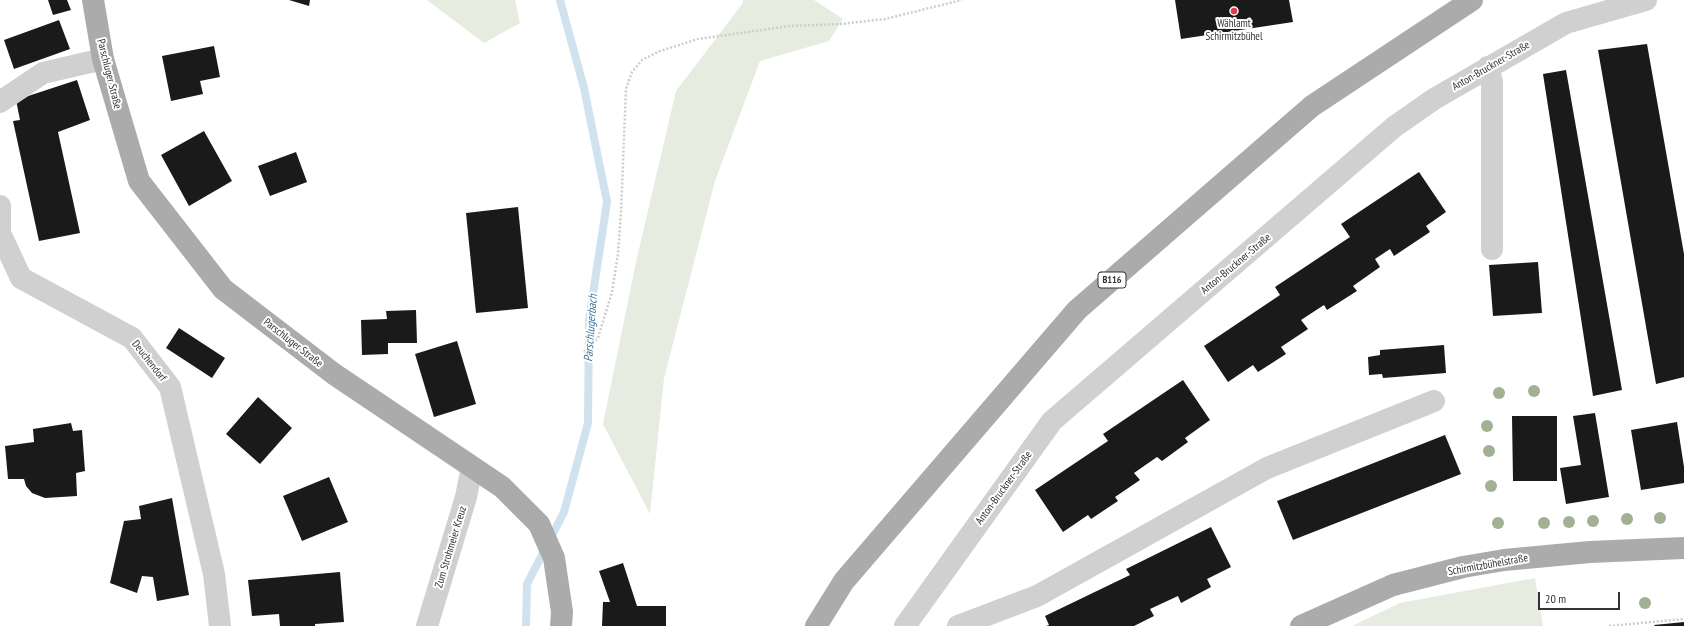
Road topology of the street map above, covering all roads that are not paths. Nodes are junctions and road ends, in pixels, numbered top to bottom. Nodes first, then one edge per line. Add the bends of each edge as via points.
1 (93, 0) edge
2 (1472, 0) edge
3 (1646, 0) edge
4 (1453, 8) edge
5 (103, 59) junction
6 (1488, 67) junction
7 (0, 102) edge
8 (0, 206) edge
9 (1492, 249) dead end
10 (1434, 401) dead end
11 (472, 467) junction
12 (1684, 548) edge
13 (220, 626) edge
14 (427, 626) edge
15 (561, 626) edge
16 (816, 626) edge
17 (905, 626) edge
18 (958, 626) edge
19 (1302, 626) edge

1 - 5 main road, Parschluger Straße
2 - 4 main road, B116
3 - 6 street, Anton-Bruckner-Straße via 1566,22
4 - 16 main road, B116 via 1312,106 1077,310 844,581
5 - 7 street via 43,73
5 - 11 main road, Parschluger Straße via 140,181 223,288 334,374
6 - 9 street via 1492,82
6 - 17 street, Anton-Bruckner-Straße via 1434,98 1394,127 1052,421
8 - 13 street, Deuchendorf via 0,233 21,278 132,338 170,387 214,574
10 - 18 street via 1267,468 1037,596
11 - 14 street, Zum Strohmeier Kreuz via 466,497
11 - 15 main road, Parschluger Straße via 502,487 539,524 554,558 562,612
12 - 19 main road, Schirmitzbühelstraße via 1520,558 1463,567 1393,585

